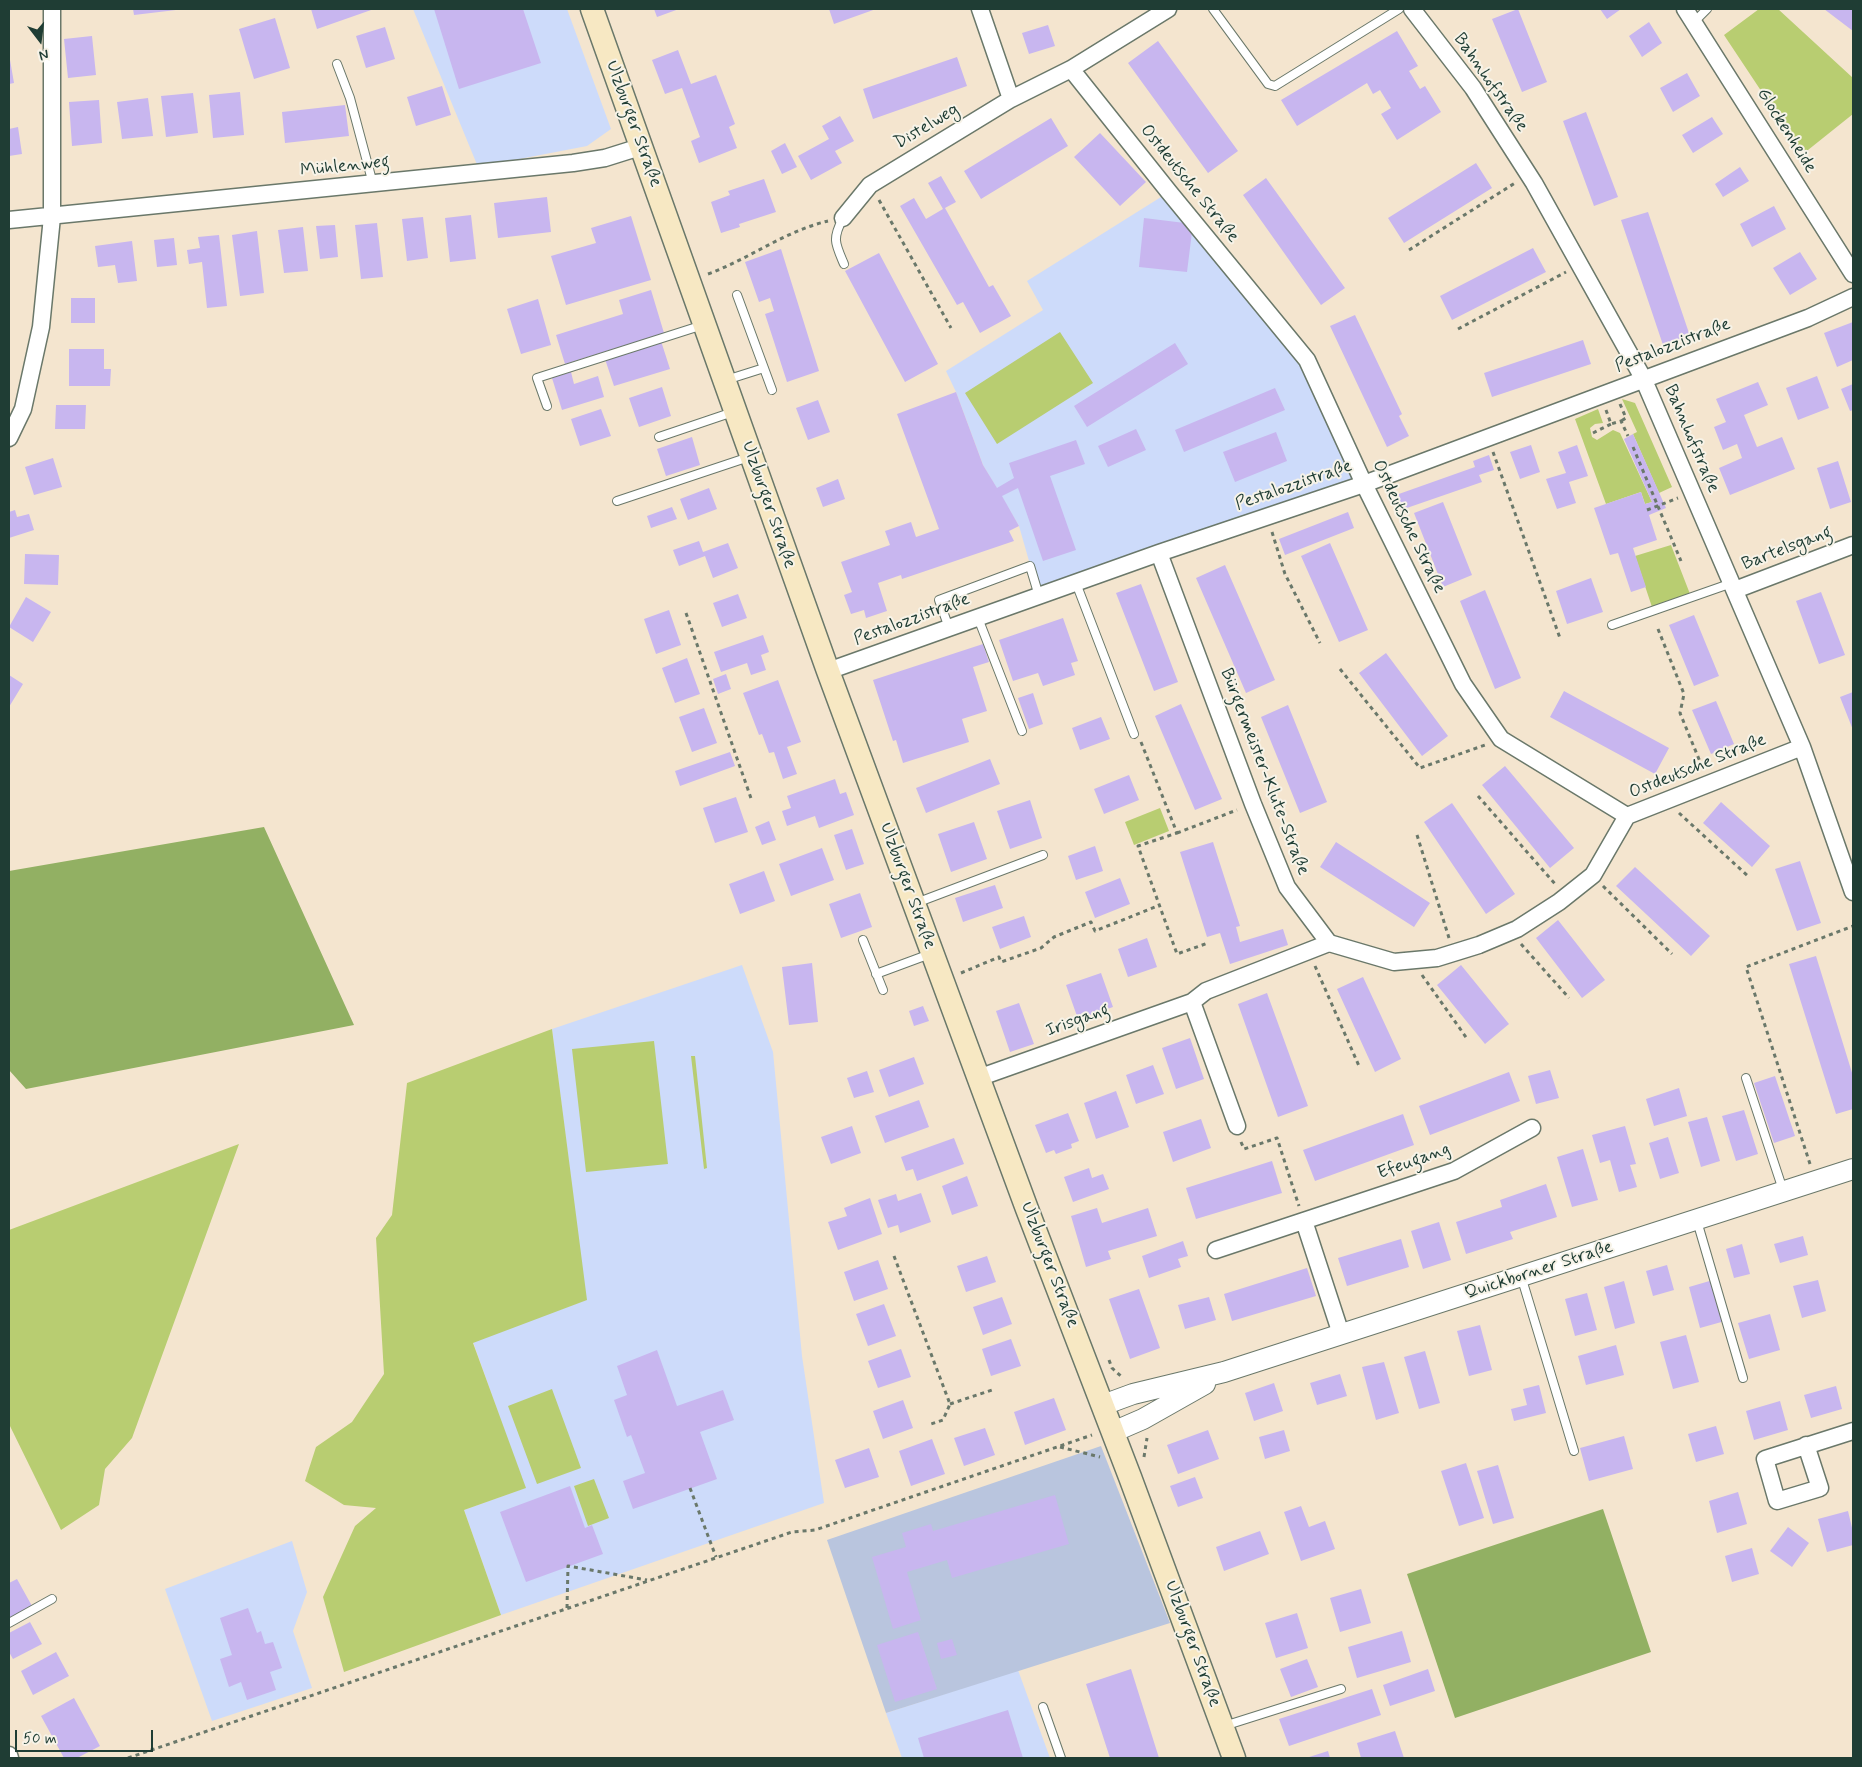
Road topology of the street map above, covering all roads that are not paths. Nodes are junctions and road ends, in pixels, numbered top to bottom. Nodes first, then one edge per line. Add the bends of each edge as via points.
1 (52, 9) edge
2 (592, 9) edge
3 (980, 9) edge
4 (1168, 9) edge
5 (1213, 9) edge
6 (1399, 9) edge
7 (1412, 9) edge
8 (1707, 9) edge
9 (1689, 16) edge
10 (337, 64) dead end
11 (1071, 69) junction
12 (1010, 100) junction
13 (640, 147) junction
14 (373, 184) junction
15 (52, 217) junction
16 (843, 218) joint
17 (9, 220) edge
18 (844, 264) dead end
19 (1853, 274) edge
20 (737, 295) dead end
21 (1853, 297) edge
22 (705, 325) junction
23 (764, 368) junction
24 (1644, 378) junction
25 (724, 380) junction
26 (772, 390) dead end
27 (547, 406) dead end
28 (735, 412) junction
29 (659, 437) dead end
30 (9, 438) edge
31 (751, 456) junction
32 (1364, 484) junction
33 (617, 501) dead end
34 (1853, 545) edge
35 (1159, 553) junction
36 (1076, 583) junction
37 (1733, 587) junction
38 (1040, 596) junction
39 (978, 618) junction
40 (1612, 625) dead end
41 (949, 628) junction
42 (828, 671) junction
43 (1022, 731) dead end
44 (1134, 734) road end
45 (1802, 747) junction
46 (1627, 816) junction
47 (1043, 856) dead end
48 (1853, 892) edge
49 (914, 904) junction
50 (864, 940) dead end
51 (1329, 943) junction
52 (932, 953) junction
53 (876, 974) junction
54 (883, 990) dead end
55 (1192, 1002) junction
56 (978, 1078) junction
57 (1746, 1078) dead end
58 (1237, 1126) road end
59 (1532, 1128) dead end
60 (1853, 1169) edge
61 (1784, 1192) junction
62 (1304, 1221) junction
63 (1697, 1221) junction
64 (1216, 1250) dead end
65 (1521, 1276) junction
66 (1341, 1334) junction
67 (1224, 1372) junction
68 (1743, 1378) dead end
69 (1103, 1405) junction
70 (1853, 1430) edge
71 (1102, 1433) junction
72 (1806, 1445) dead end
73 (1574, 1451) dead end
74 (52, 1599) dead end
75 (9, 1623) edge
76 (1341, 1689) dead end
77 (1043, 1706) dead end
78 (1222, 1726) junction
79 (1061, 1758) edge
80 (1234, 1758) edge

1 - 15 street
2 - 13 main road, Ulzburger Straße
3 - 12 street
4 - 11 street, Distelweg
5 - 6 lane via 1268,84 1275,86
7 - 24 street, Bahnhofstraße via 1473,88 1528,175
8 - 9 lane
9 - 19 street, Glockenheide
10 - 14 lane via 350,98
11 - 12 street, Distelweg
11 - 32 street, Ostdeutsche Straße via 1307,360
12 - 16 street, Distelweg via 870,185
13 - 14 street, Mühlenweg via 605,158 573,163
13 - 22 main road, Ulzburger Straße
14 - 15 street, Mühlenweg
15 - 17 street, Mühlenweg
15 - 30 street via 41,327 23,410
16 - 18 lane via 835,243
20 - 23 lane
21 - 24 street, Pestalozzistraße via 1808,318
22 - 25 main road, Ulzburger Straße
22 - 27 lane via 537,378
23 - 25 lane
23 - 26 lane
24 - 32 street, Pestalozzistraße
24 - 37 street, Bahnhofstraße
25 - 28 main road, Ulzburger Straße
28 - 29 lane
28 - 31 main road, Ulzburger Straße
31 - 33 lane
31 - 42 main road, Ulzburger Straße
32 - 35 street, Pestalozzistraße
32 - 46 street, Ostdeutsche Straße via 1463,684 1501,739
34 - 37 street, Bartelsgang
35 - 36 street, Pestalozzistraße
35 - 51 street, Bürgermeister-Klute-Straße via 1252,804 1287,887
36 - 38 street, Pestalozzistraße
36 - 44 lane
37 - 40 lane
37 - 45 street, Bahnhofstraße
38 - 39 street, Pestalozzistraße
38 - 41 lane via 1030,566 939,600
39 - 41 street, Pestalozzistraße
39 - 43 lane
41 - 42 street, Pestalozzistraße
42 - 49 main road, Ulzburger Straße
45 - 46 street, Ostdeutsche Straße
45 - 48 street, Bahnhofstraße
46 - 51 street via 1592,875 1566,897 1510,932 1437,958 1394,962
47 - 49 lane
49 - 52 main road, Ulzburger Straße
50 - 53 lane
51 - 55 street, Irisgang via 1206,991
52 - 53 lane
52 - 56 main road, Ulzburger Straße
53 - 54 lane
55 - 56 street, Irisgang
55 - 58 street
56 - 69 main road, Ulzburger Straße
57 - 61 lane
59 - 62 street, Efeugang via 1454,1172
60 - 61 street, Quickborner Straße
61 - 63 street, Quickborner Straße
62 - 64 street, Efeugang
62 - 66 street
63 - 65 street, Quickborner Straße
63 - 68 lane
65 - 66 street, Quickborner Straße
65 - 73 lane
66 - 67 street, Quickborner Straße
67 - 69 street, Quickborner Straße via 1141,1392
67 - 71 street, Quickborner Straße via 1143,1419
69 - 71 main road, Ulzburger Straße
70 - 72 street
71 - 78 main road, Ulzburger Straße
74 - 75 lane
76 - 78 lane
77 - 79 lane
78 - 80 main road, Ulzburger Straße

